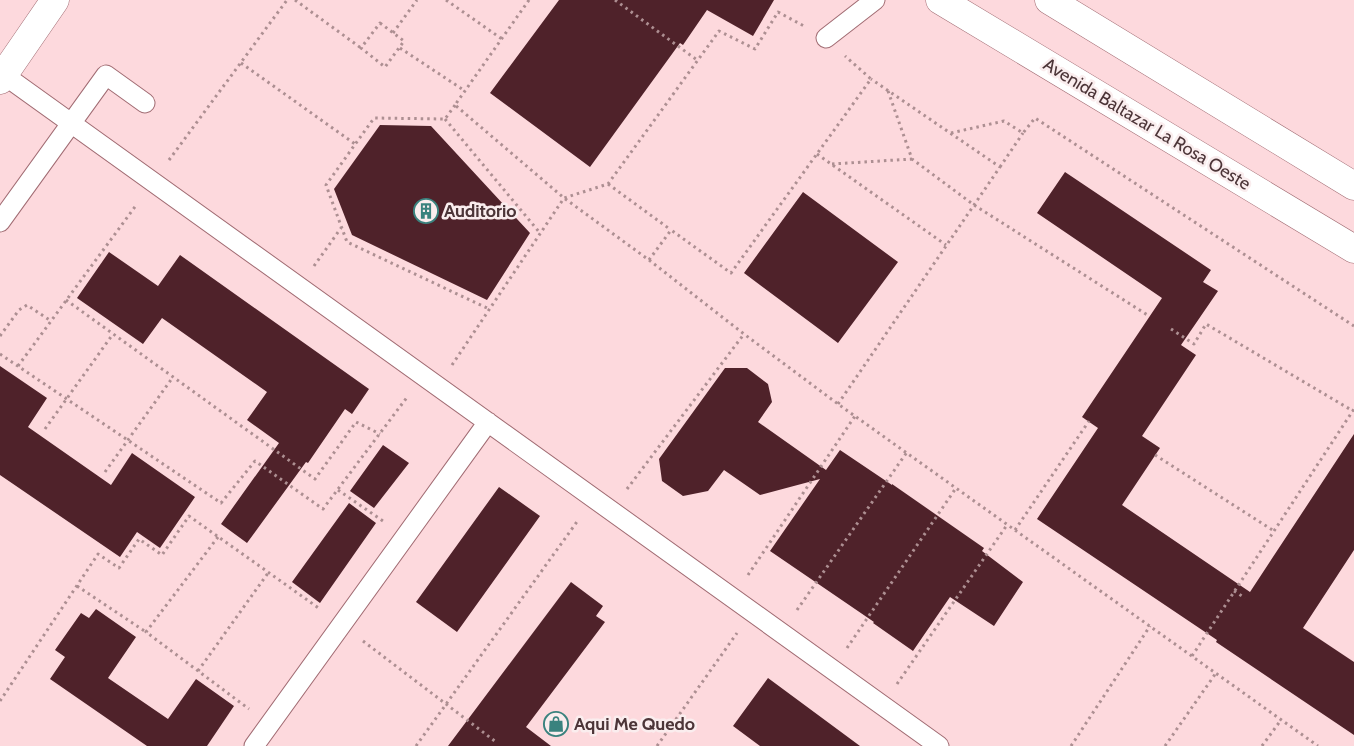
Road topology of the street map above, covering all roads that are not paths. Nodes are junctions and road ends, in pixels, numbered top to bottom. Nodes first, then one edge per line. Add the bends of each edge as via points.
1 (55, 0) edge
2 (875, 0) edge
3 (940, 0) edge
4 (1048, 0) edge
5 (826, 38) road end
6 (2, 78) edge
7 (146, 103) dead end
8 (71, 123) junction
9 (1354, 186) edge
10 (0, 222) edge
11 (1354, 248) edge
12 (488, 422) junction
13 (254, 746) edge
14 (939, 746) edge

1 - 6 street
2 - 5 lane
3 - 11 street, Avenida Baltazar La Rosa Oeste
4 - 9 street
6 - 8 lane
7 - 8 lane via 106,76
8 - 10 lane
8 - 12 lane
12 - 13 lane
12 - 14 lane

